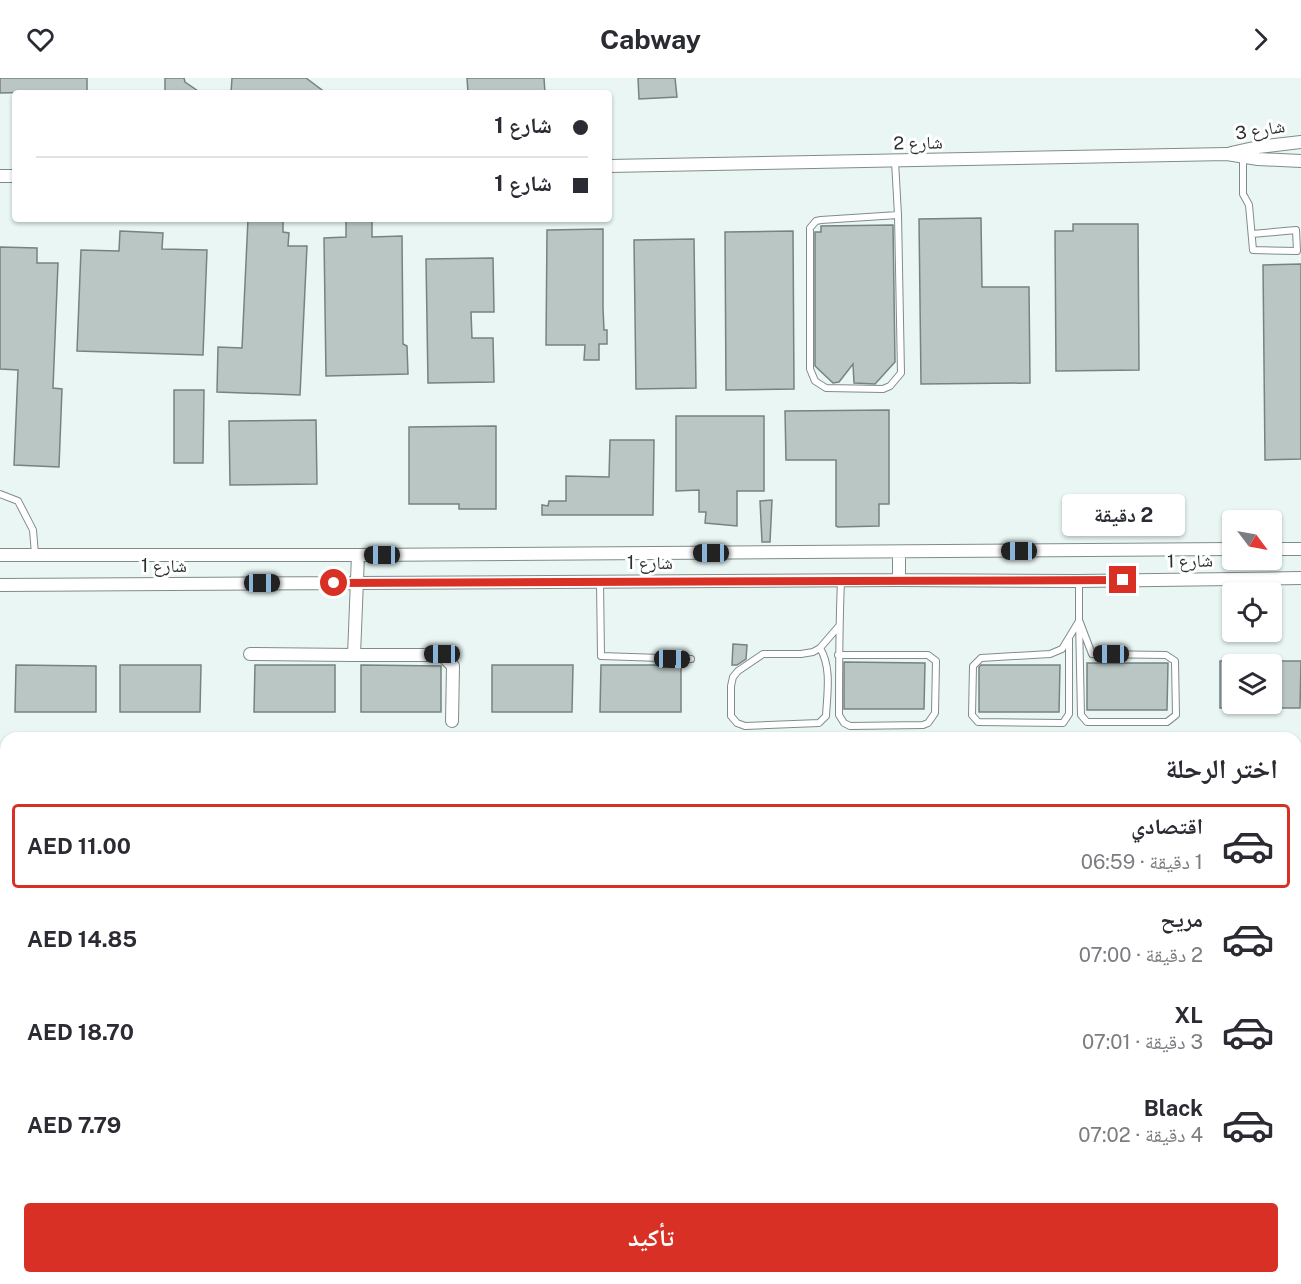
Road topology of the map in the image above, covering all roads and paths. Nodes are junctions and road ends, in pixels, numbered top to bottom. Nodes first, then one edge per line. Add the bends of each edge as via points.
1 (1301, 142) edge
2 (1227, 154) junction
3 (1243, 157) junction
4 (895, 161) junction
5 (1301, 161) edge
6 (612, 166) edge
7 (898, 216) junction
8 (1252, 234) junction
9 (0, 494) edge
10 (1222, 549) edge
11 (1282, 549) edge
12 (1301, 549) edge
13 (899, 552) junction
14 (0, 555) edge
15 (35, 555) junction
16 (358, 555) junction
17 (1301, 578) edge
18 (841, 580) junction
19 (899, 580) junction
20 (600, 581) junction
21 (1079, 581) junction
22 (358, 583) junction
23 (0, 585) edge
24 (1079, 620) junction
25 (839, 625) junction
26 (1069, 639) junction
27 (820, 648) junction
28 (250, 654) dead end
29 (354, 655) junction
30 (838, 655) junction
31 (691, 659) dead end
32 (452, 721) dead end

1 - 2 street, شارع 3
2 - 3 street, شارع 3
2 - 4 street, شارع 2
3 - 5 street, شارع 3
3 - 8 lane via 1243,194 1249,205
4 - 6 street, شارع 2
4 - 7 lane
7 - 7 lane via 901,373 883,389 826,388 815,381 810,369 810,228 821,220
8 - 8 lane via 1253,250 1297,251 1296,230
9 - 15 lane via 18,501 33,530
10 - 13 street, شارع 1
11 - 12 street
13 - 16 street, شارع 1
13 - 19 street
14 - 15 street, شارع 1
15 - 16 street, شارع 1
16 - 22 street
17 - 21 street, شارع 1
18 - 19 street, شارع 1
18 - 20 street, شارع 1
18 - 25 lane
19 - 21 street, شارع 1
20 - 22 street, شارع 1
20 - 31 lane via 601,656
21 - 24 lane
22 - 23 street, شارع 1
22 - 29 street
24 - 24 lane via 1092,654 1166,655 1175,661 1176,715 1167,722 1088,723 1081,715
24 - 26 lane
25 - 27 lane
25 - 30 lane
26 - 26 lane via 1062,649 1050,654 981,658 973,666 972,715 978,723 1063,723 1069,714
27 - 27 lane via 801,654 763,654 738,671 731,686 731,716 746,726 823,721 827,670
28 - 29 street
29 - 32 street via 442,654 453,666
30 - 30 lane via 839,715 844,723 923,725 932,719 936,661 932,657

